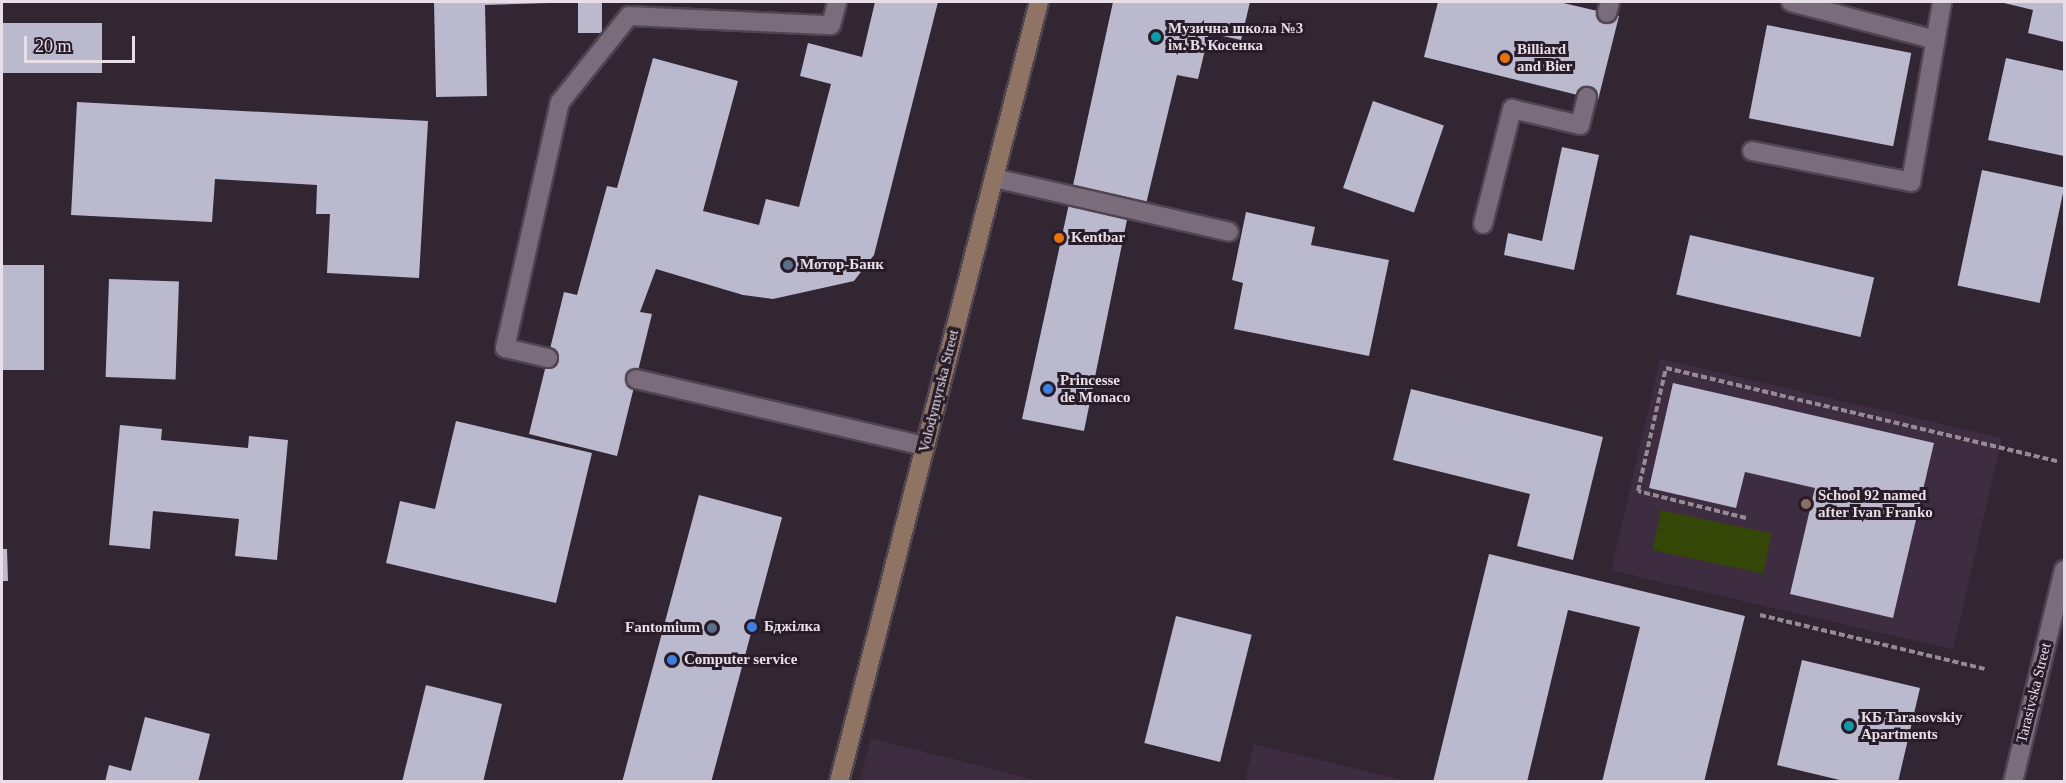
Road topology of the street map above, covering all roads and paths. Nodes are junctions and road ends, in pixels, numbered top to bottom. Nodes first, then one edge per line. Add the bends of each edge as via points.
1 (837, 2) edge
2 (1039, 2) edge
3 (1791, 2) edge
4 (1942, 2) edge
5 (1932, 39) junction
6 (1587, 97) dead end
7 (1752, 151) dead end
8 (994, 178) junction
9 (1484, 224) dead end
10 (1229, 232) dead end
11 (548, 358) dead end
12 (636, 379) dead end
13 (925, 446) junction
14 (2057, 461) dead end
15 (1746, 518) dead end
16 (2064, 570) edge
17 (1760, 615) dead end
18 (1985, 669) dead end
19 (839, 782) edge
20 (2013, 782) edge

1 - 11 street via 831,25 629,16 560,102 505,348
2 - 8 street, Volodymyrska Street
3 - 5 street
4 - 5 street
5 - 7 street via 1911,182
6 - 9 street via 1580,125 1512,109
8 - 10 street
8 - 13 street, Volodymyrska Street
12 - 13 street
13 - 19 street, Volodymyrska Street
14 - 15 path via 1666,368 1638,491
16 - 20 street, Tarasivska Street
17 - 18 path

